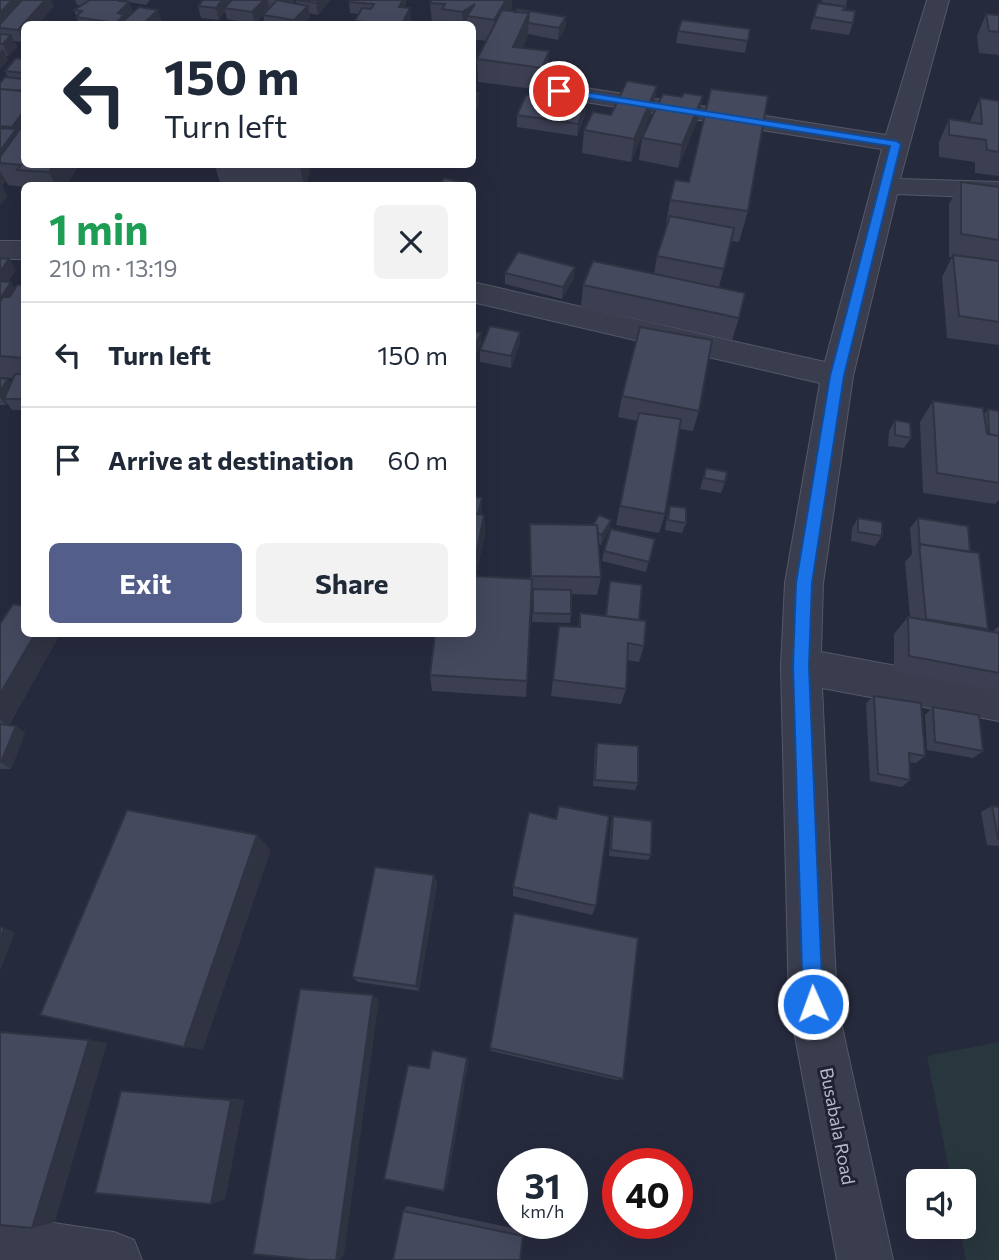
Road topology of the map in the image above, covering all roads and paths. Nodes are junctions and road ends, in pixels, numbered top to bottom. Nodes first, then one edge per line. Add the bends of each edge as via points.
1 (938, 0) edge
2 (559, 91) dead end
3 (896, 144) junction
4 (885, 186) junction
5 (999, 190) edge
6 (0, 250) edge
7 (21, 250) edge
8 (476, 293) edge
9 (837, 376) junction
10 (801, 666) junction
11 (999, 703) edge
12 (0, 1243) edge
13 (114, 1260) edge
14 (865, 1260) edge

1 - 3 street, Busabala Road
2 - 3 street
3 - 4 street, Busabala Road
4 - 5 street
4 - 9 street, Busabala Road
6 - 7 street
8 - 9 street
9 - 10 street, Busabala Road via 804,583
10 - 11 street
10 - 14 street, Busabala Road via 813,1004
12 - 13 street

